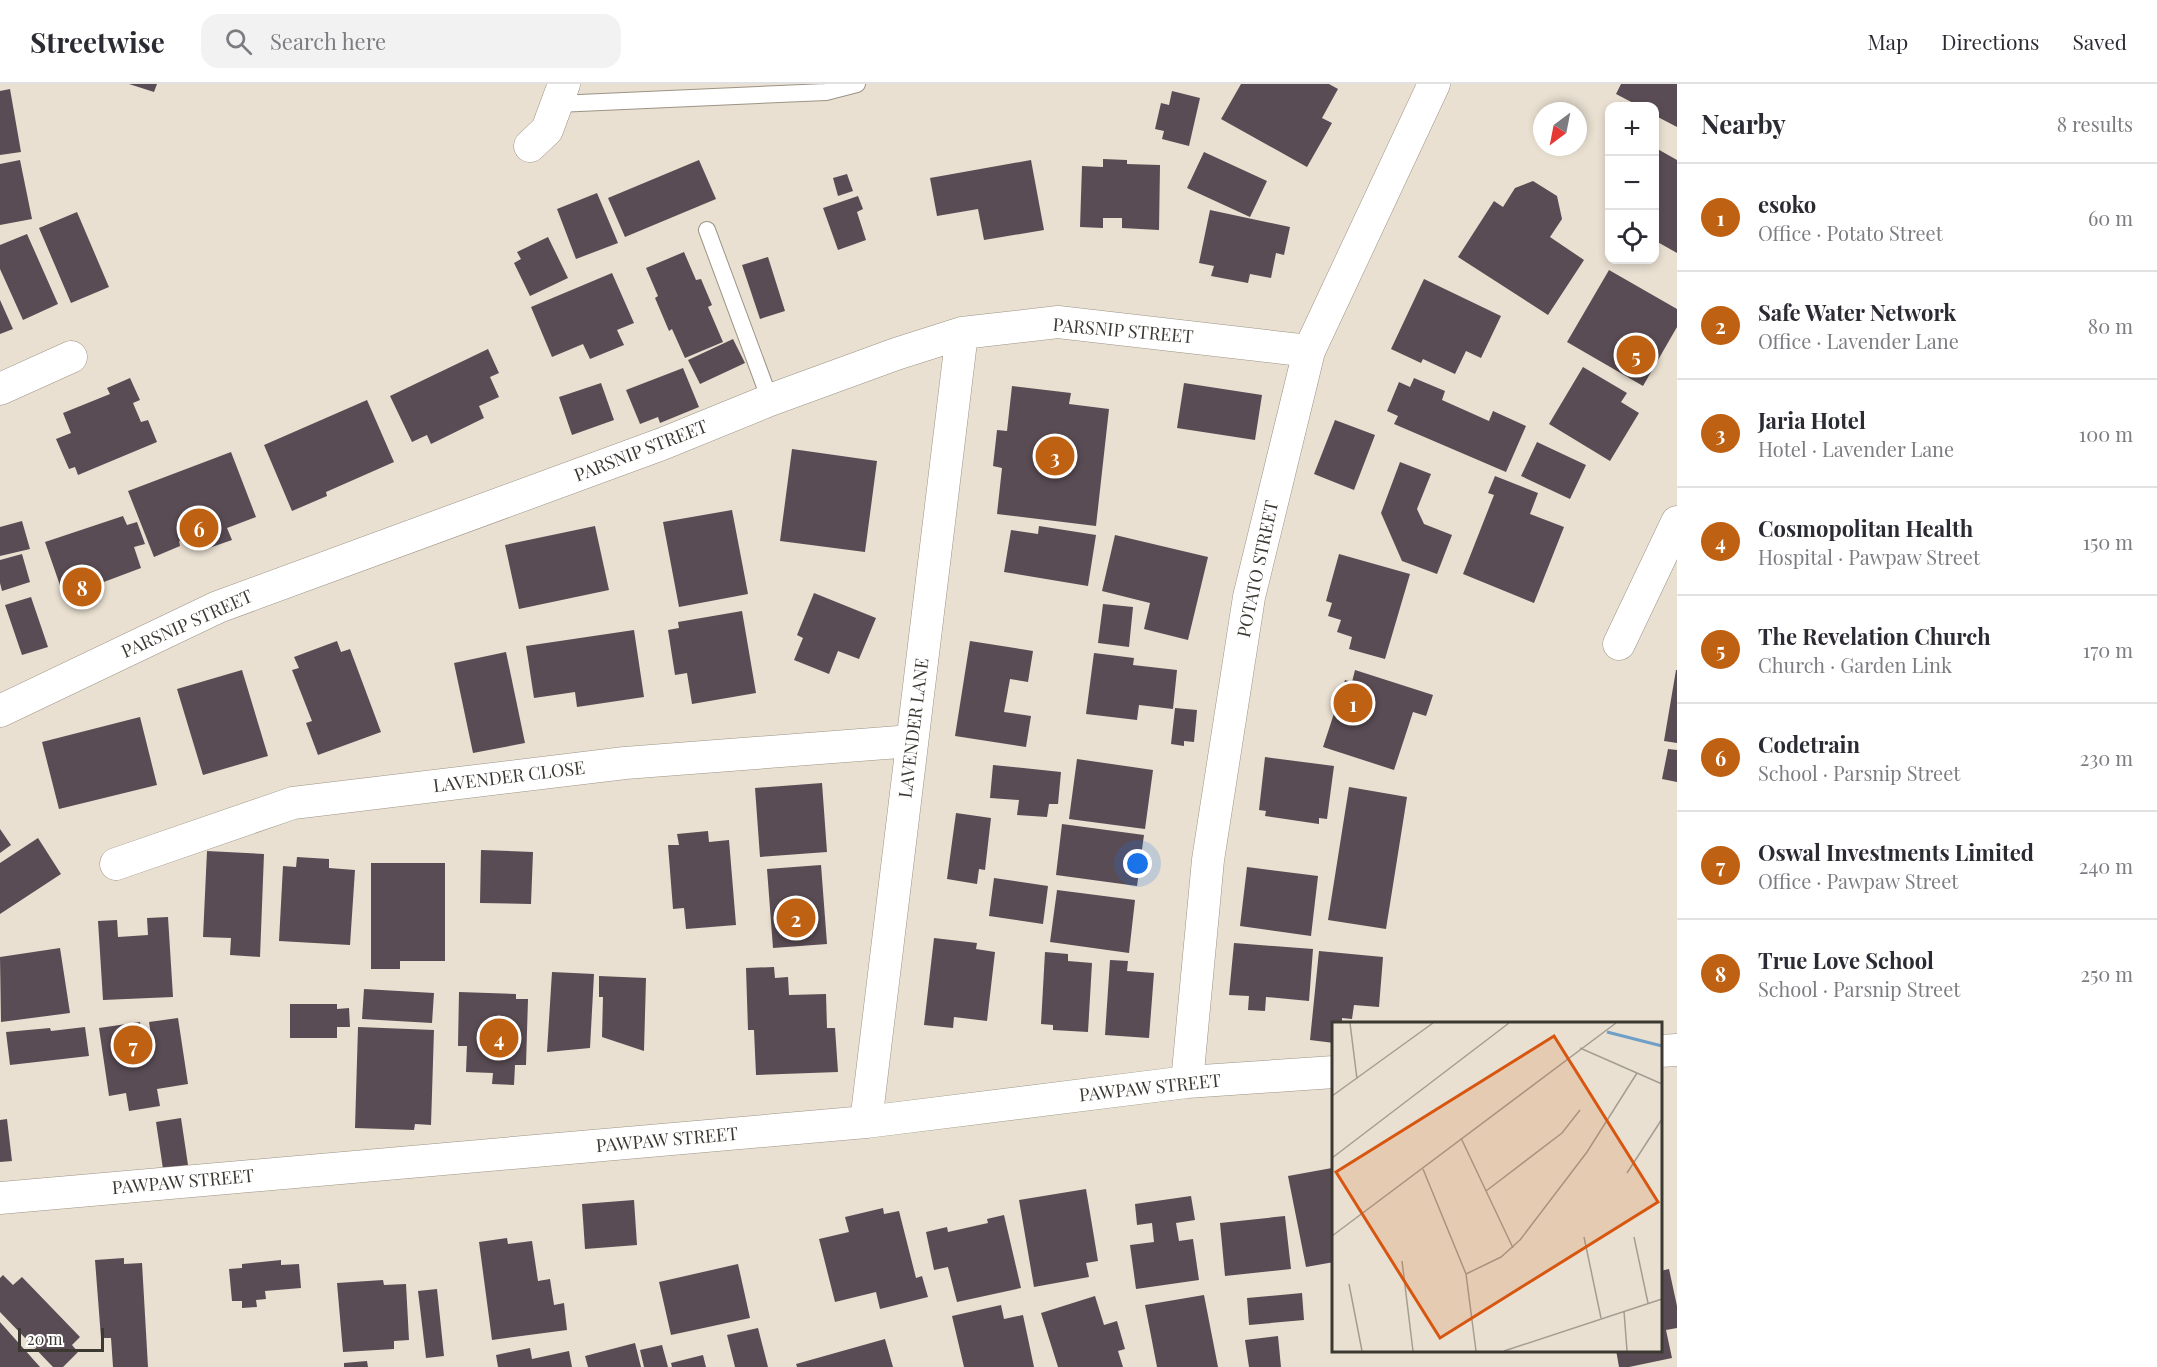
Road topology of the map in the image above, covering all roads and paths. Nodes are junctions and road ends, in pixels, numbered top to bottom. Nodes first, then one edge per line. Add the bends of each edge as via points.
1 (857, 84) edge
2 (1434, 84) edge
3 (560, 94) edge
4 (530, 146) dead end
5 (707, 230) dead end
6 (962, 333) junction
7 (1310, 351) junction
8 (71, 357) dead end
9 (0, 389) edge
10 (770, 400) junction
11 (1677, 522) edge
12 (1619, 644) dead end
13 (0, 711) edge
14 (912, 741) junction
15 (116, 864) dead end
16 (1677, 1050) edge
17 (1662, 1051) edge
18 (1332, 1072) edge
19 (1187, 1082) junction
20 (866, 1122) junction
21 (0, 1198) edge

1 - 3 lane via 826,92
2 - 7 street, POTATO STREET
3 - 4 street via 547,130
5 - 10 lane
6 - 7 street, PARSNIP STREET via 1058,322
6 - 10 street, PARSNIP STREET
6 - 14 street, LAVENDER LANE
7 - 19 street, POTATO STREET via 1249,597 1208,860
8 - 9 street
10 - 13 street, PARSNIP STREET via 662,444 218,607
11 - 12 street
14 - 15 street, LAVENDER CLOSE via 625,763 293,803
14 - 20 street, LAVENDER LANE
16 - 17 street
18 - 19 street, PAWPAW STREET
19 - 20 street, PAWPAW STREET
20 - 21 street, PAWPAW STREET

